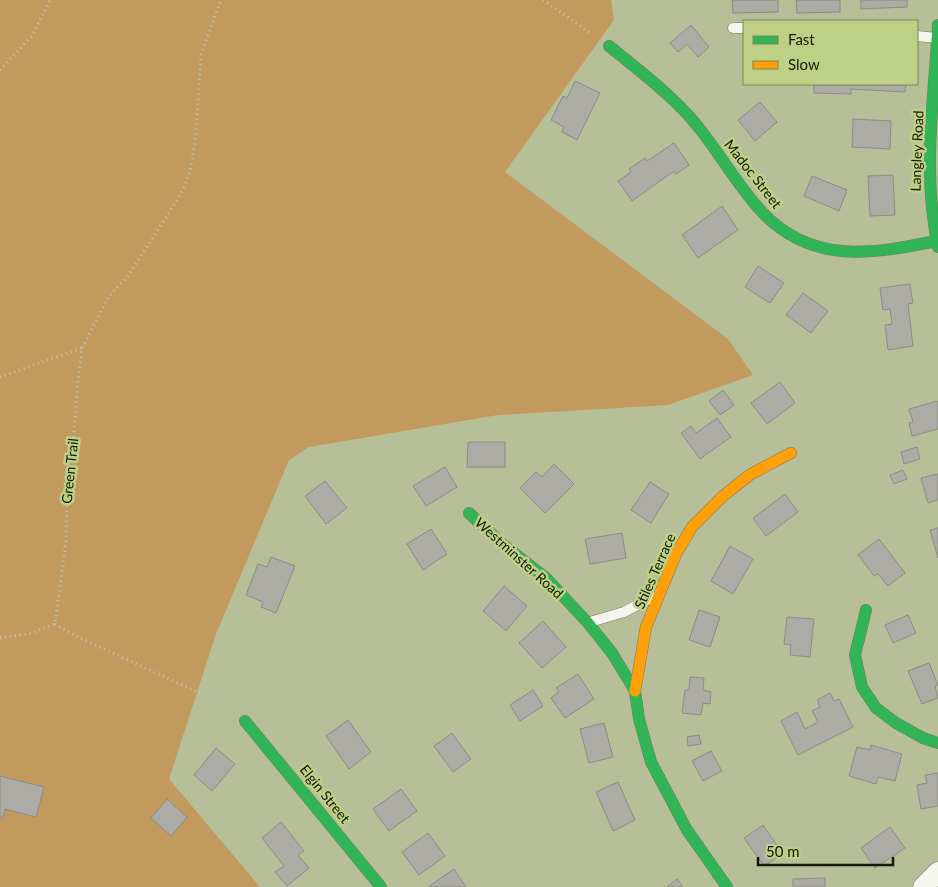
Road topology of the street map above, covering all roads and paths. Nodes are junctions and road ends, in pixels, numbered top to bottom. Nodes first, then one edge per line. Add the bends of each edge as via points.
1 (50, 0) edge
2 (222, 0) edge
3 (544, 0) edge
4 (938, 25) edge
5 (733, 28) dead end
6 (743, 28) edge
7 (918, 36) edge
8 (938, 38) edge
9 (608, 46) joint
10 (0, 70) edge
11 (937, 244) edge
12 (82, 348) junction
13 (0, 377) edge
14 (791, 453) dead end
15 (469, 513) dead end
16 (660, 593) junction
17 (866, 610) dead end
18 (588, 623) junction
19 (55, 624) junction
20 (0, 638) edge
21 (635, 691) junction
22 (245, 721) joint
23 (938, 743) edge
24 (938, 872) edge
25 (381, 887) edge
26 (728, 887) edge
27 (923, 887) edge

1 - 10 path via 32,36
2 - 12 path via 201,54 196,135 190,172 181,194 128,276 109,296
3 - 9 path
4 - 8 street, Langley Road
5 - 6 lane
7 - 8 lane
8 - 11 street, Langley Road via 929,181
9 - 11 street, Madoc Street via 676,103 700,129 762,212 795,239 821,249 850,253
12 - 13 path
12 - 19 path, Green Trail via 66,541
14 - 16 street, Stiles Terrace via 752,474 723,496 692,527 676,554
15 - 18 street, Westminster Road via 546,578
16 - 18 lane via 624,612
16 - 21 street, Stiles Terrace via 646,627
17 - 23 street via 855,654 862,687 876,708 896,723
18 - 21 street, Westminster Road via 612,653
19 - 20 path via 32,633
19 - 22 path via 208,697
21 - 26 street, Westminster Road via 651,762 687,830
22 - 25 street, Elgin Street
24 - 27 street

